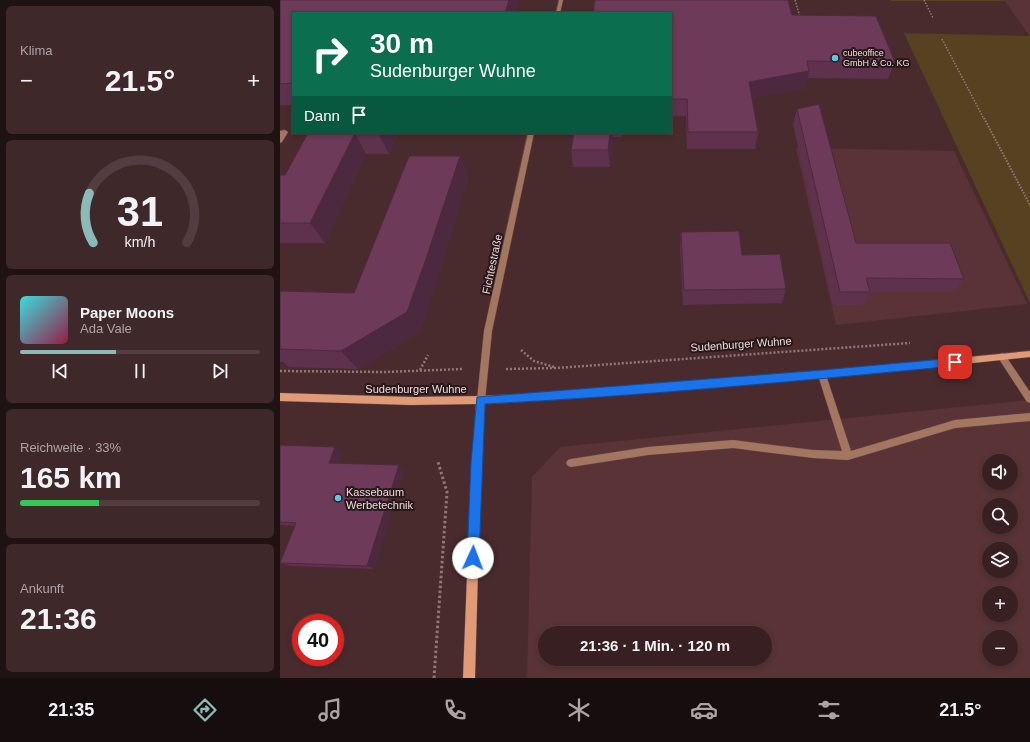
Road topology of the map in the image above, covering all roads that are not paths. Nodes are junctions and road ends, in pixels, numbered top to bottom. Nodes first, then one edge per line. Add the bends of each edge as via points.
1 (561, 0) edge
2 (558, 12) edge
3 (280, 132) edge
4 (531, 134) edge
5 (280, 141) edge
6 (1030, 354) edge
7 (1002, 357) junction
8 (822, 375) junction
9 (280, 397) edge
10 (1030, 399) edge
11 (481, 400) junction
12 (1030, 417) edge
13 (848, 456) junction
14 (571, 463) dead end
15 (469, 678) edge

1 - 2 street
3 - 5 street via 285,132
4 - 11 street, Fichtestraße via 488,331
6 - 7 main road, Sudenburger Wuhne
7 - 8 main road, Sudenburger Wuhne
7 - 10 street
8 - 11 main road, Sudenburger Wuhne
8 - 13 street
9 - 11 main road, Sudenburger Wuhne via 411,401
11 - 15 main road via 475,491
12 - 13 street via 955,424
13 - 14 street via 733,444 648,451

